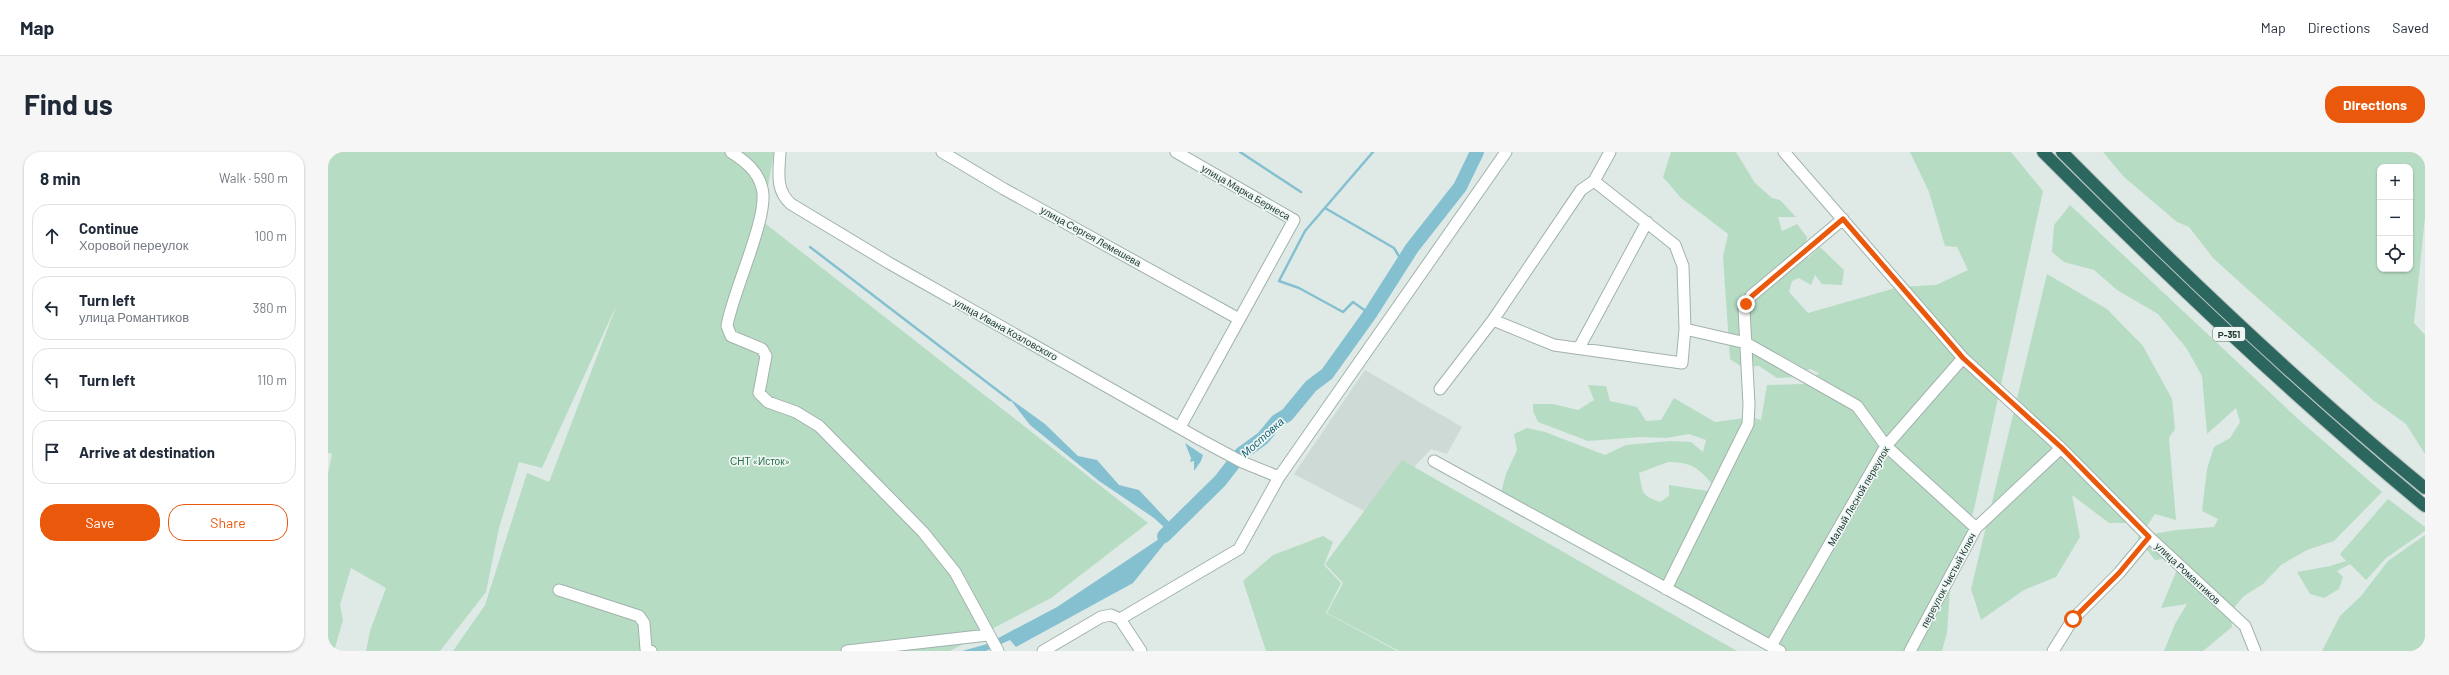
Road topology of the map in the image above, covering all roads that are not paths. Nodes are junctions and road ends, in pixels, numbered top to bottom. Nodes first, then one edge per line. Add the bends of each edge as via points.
1 (731, 152) edge
2 (780, 152) edge
3 (942, 152) edge
4 (1176, 152) edge
5 (1506, 152) edge
6 (1610, 152) edge
7 (1784, 152) edge
8 (2043, 152) edge
9 (2062, 152) edge
10 (1594, 181) junction
11 (1843, 219) junction
12 (1647, 222) junction
13 (1240, 319) junction
14 (1493, 320) junction
15 (1686, 329) junction
16 (1746, 343) junction
17 (1578, 348) junction
18 (1963, 358) junction
19 (1440, 389) dead end
20 (1180, 427) junction
21 (1886, 446) junction
22 (2062, 448) junction
23 (1434, 461) dead end
24 (1278, 477) junction
25 (2425, 488) edge
26 (2425, 506) edge
27 (1976, 528) junction
28 (2149, 537) junction
29 (1666, 589) junction
30 (559, 590) dead end
31 (1120, 619) junction
32 (990, 637) junction
33 (1776, 649) edge
34 (651, 651) edge
35 (847, 651) edge
36 (998, 651) edge
37 (1043, 651) edge
38 (1141, 651) edge
39 (1910, 651) edge
40 (2053, 651) edge
41 (2255, 651) edge

1 - 32 street via 753,169 763,189 762,211 727,326 731,336 762,349 766,356 759,394 768,402 796,412 819,426 923,532 955,572
2 - 20 street, улица Ивана Козловского via 779,185 782,196 791,204 889,263
3 - 13 street, улица Сергея Лемешева
4 - 13 street, улица Марка Бернеса via 1294,220
5 - 24 street
6 - 10 street
7 - 11 street, улица Романтиков
8 - 26 highway, Р-351 via 2272,374
9 - 25 highway, Р-351 via 2205,293 2296,377
10 - 12 street
10 - 14 street via 1581,190
11 - 16 street via 1752,296 1744,309
11 - 18 street, улица Романтиков
12 - 15 street via 1675,245 1683,266
12 - 17 street
13 - 20 street
14 - 17 street via 1554,345
14 - 19 street
15 - 16 street
15 - 17 street via 1682,363
16 - 21 street via 1857,406
16 - 29 street via 1748,424
18 - 21 street, Малый Лесной переулок
18 - 22 street, улица Романтиков
20 - 24 street, улица Ивана Козловского via 1237,460
21 - 27 street
21 - 33 street, Малый Лесной переулок
22 - 27 street, переулок Чистый Ключ
22 - 28 street, улица Романтиков
23 - 29 street
24 - 31 street via 1239,549
27 - 39 street, переулок Чистый Ключ
28 - 40 street via 2119,573 2073,619
28 - 41 street, улица Романтиков via 2245,626
29 - 33 street
30 - 34 street via 640,616 644,623 646,648
31 - 37 street via 1110,615 1101,617
31 - 38 street
32 - 35 street
32 - 36 street

